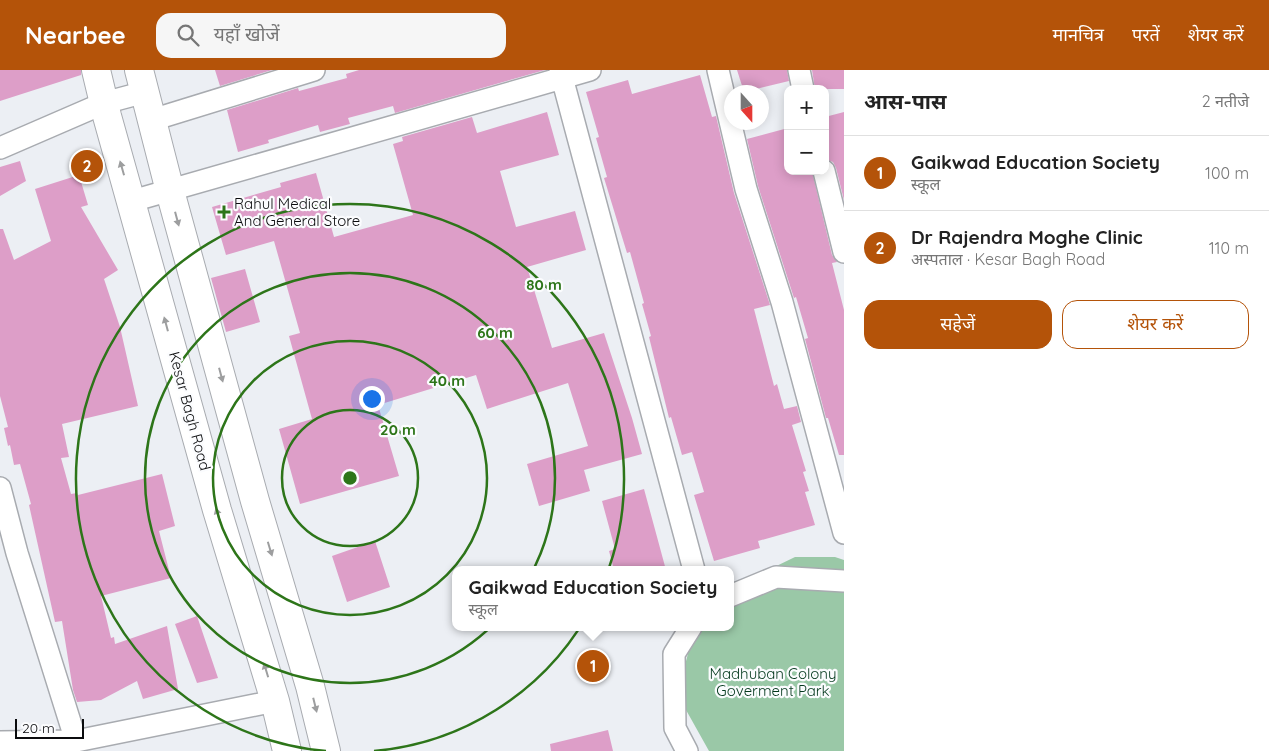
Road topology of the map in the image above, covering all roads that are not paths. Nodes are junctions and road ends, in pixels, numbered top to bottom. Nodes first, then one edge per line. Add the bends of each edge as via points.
1 (96, 70) edge
2 (314, 70) edge
3 (590, 70) edge
4 (718, 70) edge
5 (799, 70) edge
6 (561, 74) edge
7 (142, 81) edge
8 (803, 85) edge
9 (104, 103) junction
10 (152, 120) junction
11 (0, 148) edge
12 (825, 175) edge
13 (170, 191) junction
14 (132, 201) junction
15 (844, 252) edge
16 (0, 488) edge
17 (844, 533) edge
18 (9, 551) edge
19 (693, 566) edge
20 (844, 581) edge
21 (734, 594) edge
22 (688, 631) edge
23 (275, 701) junction
24 (76, 741) junction
25 (0, 742) edge
26 (287, 751) edge
27 (326, 751) edge
28 (687, 751) edge

1 - 9 main road, Kesar Bagh Road
2 - 10 street
3 - 6 street
4 - 17 street via 746,189 782,302
5 - 8 street
6 - 13 street
6 - 19 street
7 - 9 street
7 - 10 main road
9 - 11 street
14 -> 9 main road, Kesar Bagh Road
10 - 13 main road
12 - 15 street
13 - 14 street
13 -> 27 main road
23 -> 14 main road, Kesar Bagh Road via 217,510
16 - 18 street
18 - 24 street
20 - 21 street via 776,577
22 - 28 street via 674,654 674,728
23 - 24 street
23 - 26 main road, Kesar Bagh Road
24 - 25 street

